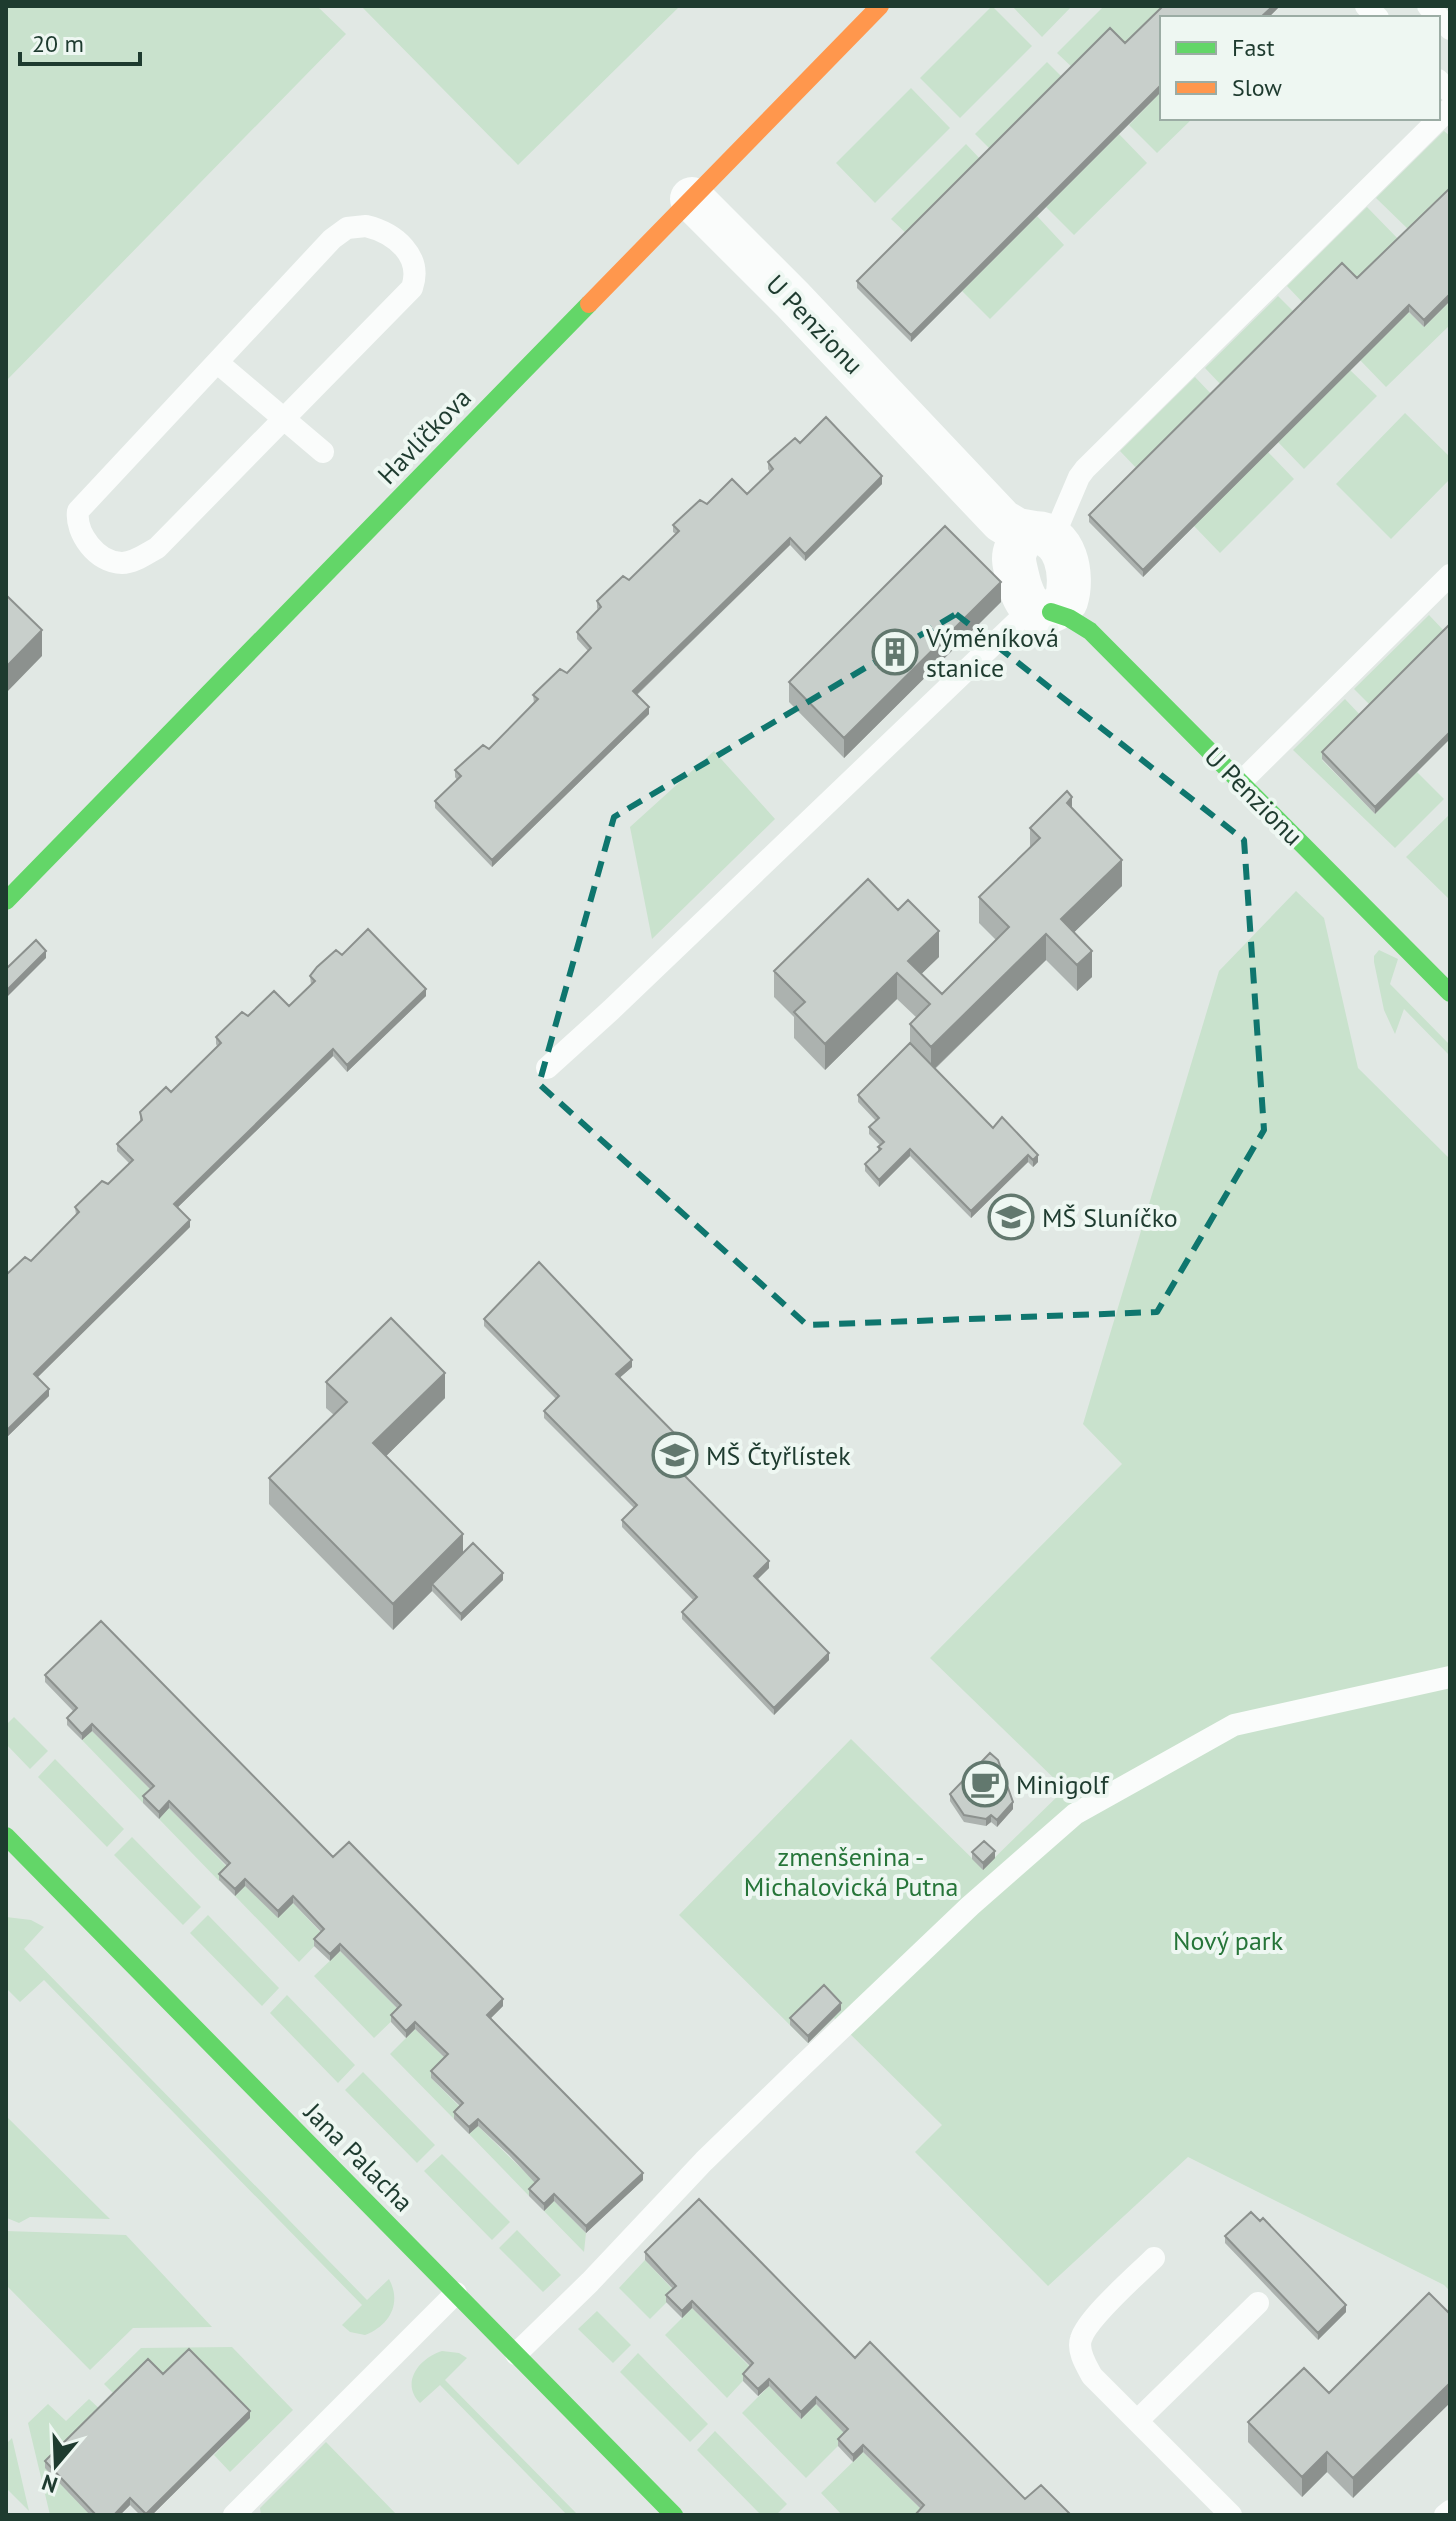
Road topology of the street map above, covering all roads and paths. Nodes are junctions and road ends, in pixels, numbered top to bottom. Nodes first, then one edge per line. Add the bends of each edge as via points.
1 (880, 6) edge
2 (1438, 120) edge
3 (692, 199) junction
4 (218, 363) junction
5 (285, 420) junction
6 (323, 452) dead end
7 (1023, 535) junction
8 (1450, 575) edge
9 (1047, 612) junction
10 (1240, 783) junction
11 (6, 901) edge
12 (1450, 993) edge
13 (547, 1068) dead end
14 (1450, 1677) edge
15 (6, 1836) edge
16 (23, 1853) junction
17 (6, 1871) edge
18 (1154, 2258) dead end
19 (456, 2293) junction
20 (1258, 2303) dead end
21 (516, 2354) junction
22 (1137, 2421) junction
23 (1450, 2511) edge
24 (234, 2515) edge
25 (674, 2515) edge
26 (1231, 2515) edge
27 (1445, 2515) edge

1 - 3 street, Havlíčkova
2 - 7 lane via 1085,469 1059,524
3 - 7 street, U Penzionu
3 - 11 street, Havlíčkova
4 - 5 lane
4 - 5 lane via 347,228 383,230 404,246 414,263 412,288
4 - 5 lane via 78,511 85,540 101,556 120,564 157,548
5 - 6 lane
7 - 9 street, U Penzionu via 1049,535 1060,545 1069,583 1066,601
8 - 10 lane
9 - 10 street, U Penzionu via 1090,631
9 - 13 lane via 1021,618
10 - 12 street, U Penzionu
14 - 21 lane via 1234,1725 1075,1814 801,2067
15 - 16 street, Jana Palacha
16 - 17 lane
16 - 19 street, Jana Palacha
18 - 22 lane via 1089,2324 1080,2341 1092,2376
19 - 21 street, Jana Palacha
19 - 24 lane
20 - 22 lane
21 - 25 street, Jana Palacha
22 - 26 lane
23 - 27 lane

